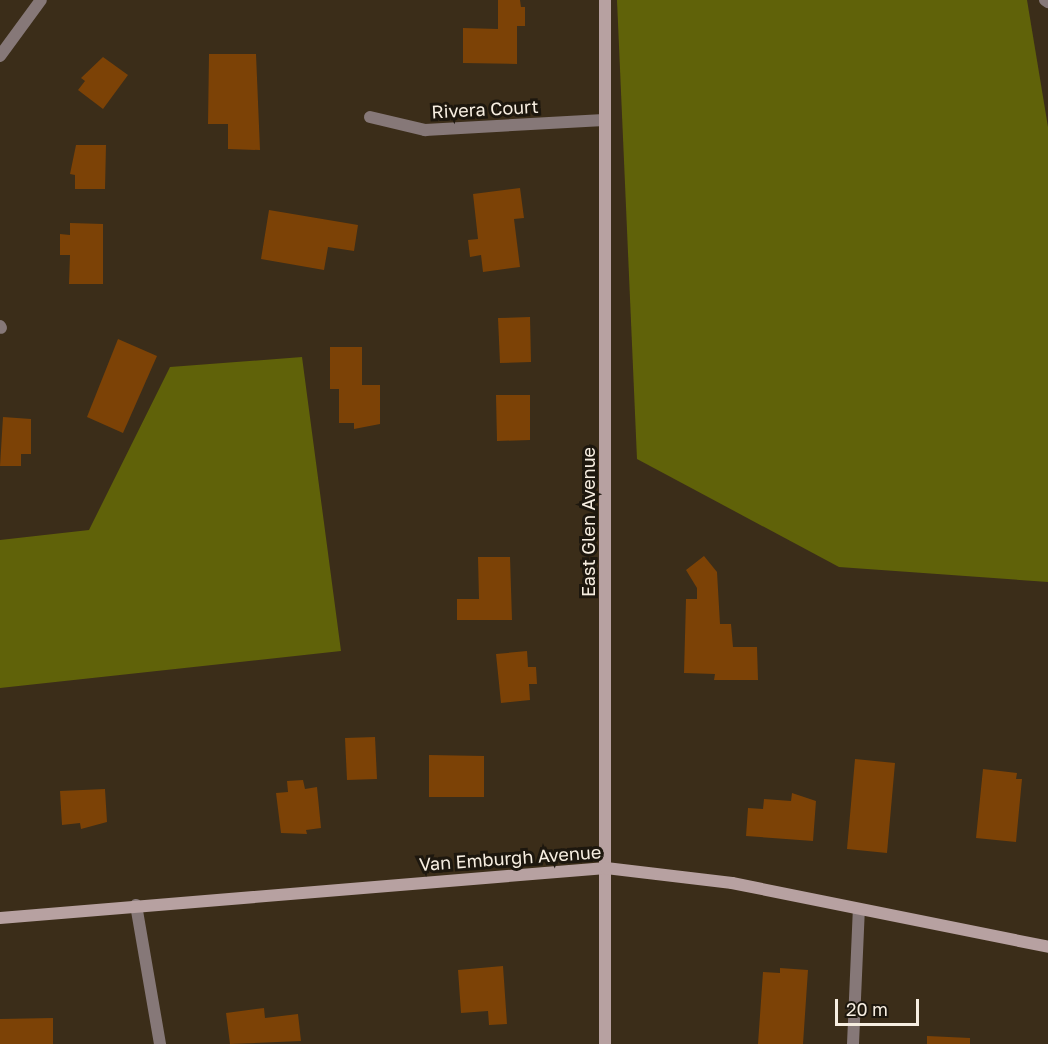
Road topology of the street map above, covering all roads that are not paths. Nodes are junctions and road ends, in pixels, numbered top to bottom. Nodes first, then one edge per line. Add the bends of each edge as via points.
1 (41, 0) edge
2 (604, 0) edge
3 (0, 56) edge
4 (369, 117) dead end
5 (604, 120) junction
6 (606, 868) junction
7 (136, 905) junction
8 (859, 909) junction
9 (2, 919) edge
10 (1048, 947) edge
11 (160, 1044) edge
12 (605, 1044) edge
13 (853, 1044) edge

1 - 3 street
2 - 5 main road, East Glen Avenue
4 - 5 street, Rivera Court via 425,130
5 - 6 main road, East Glen Avenue
6 - 7 main road, Van Emburgh Avenue
6 - 8 main road, Van Emburgh Avenue via 732,883
6 - 12 main road, East Glen Avenue
7 - 9 main road, Van Emburgh Avenue
7 - 11 street
8 - 10 main road, Van Emburgh Avenue
8 - 13 street

